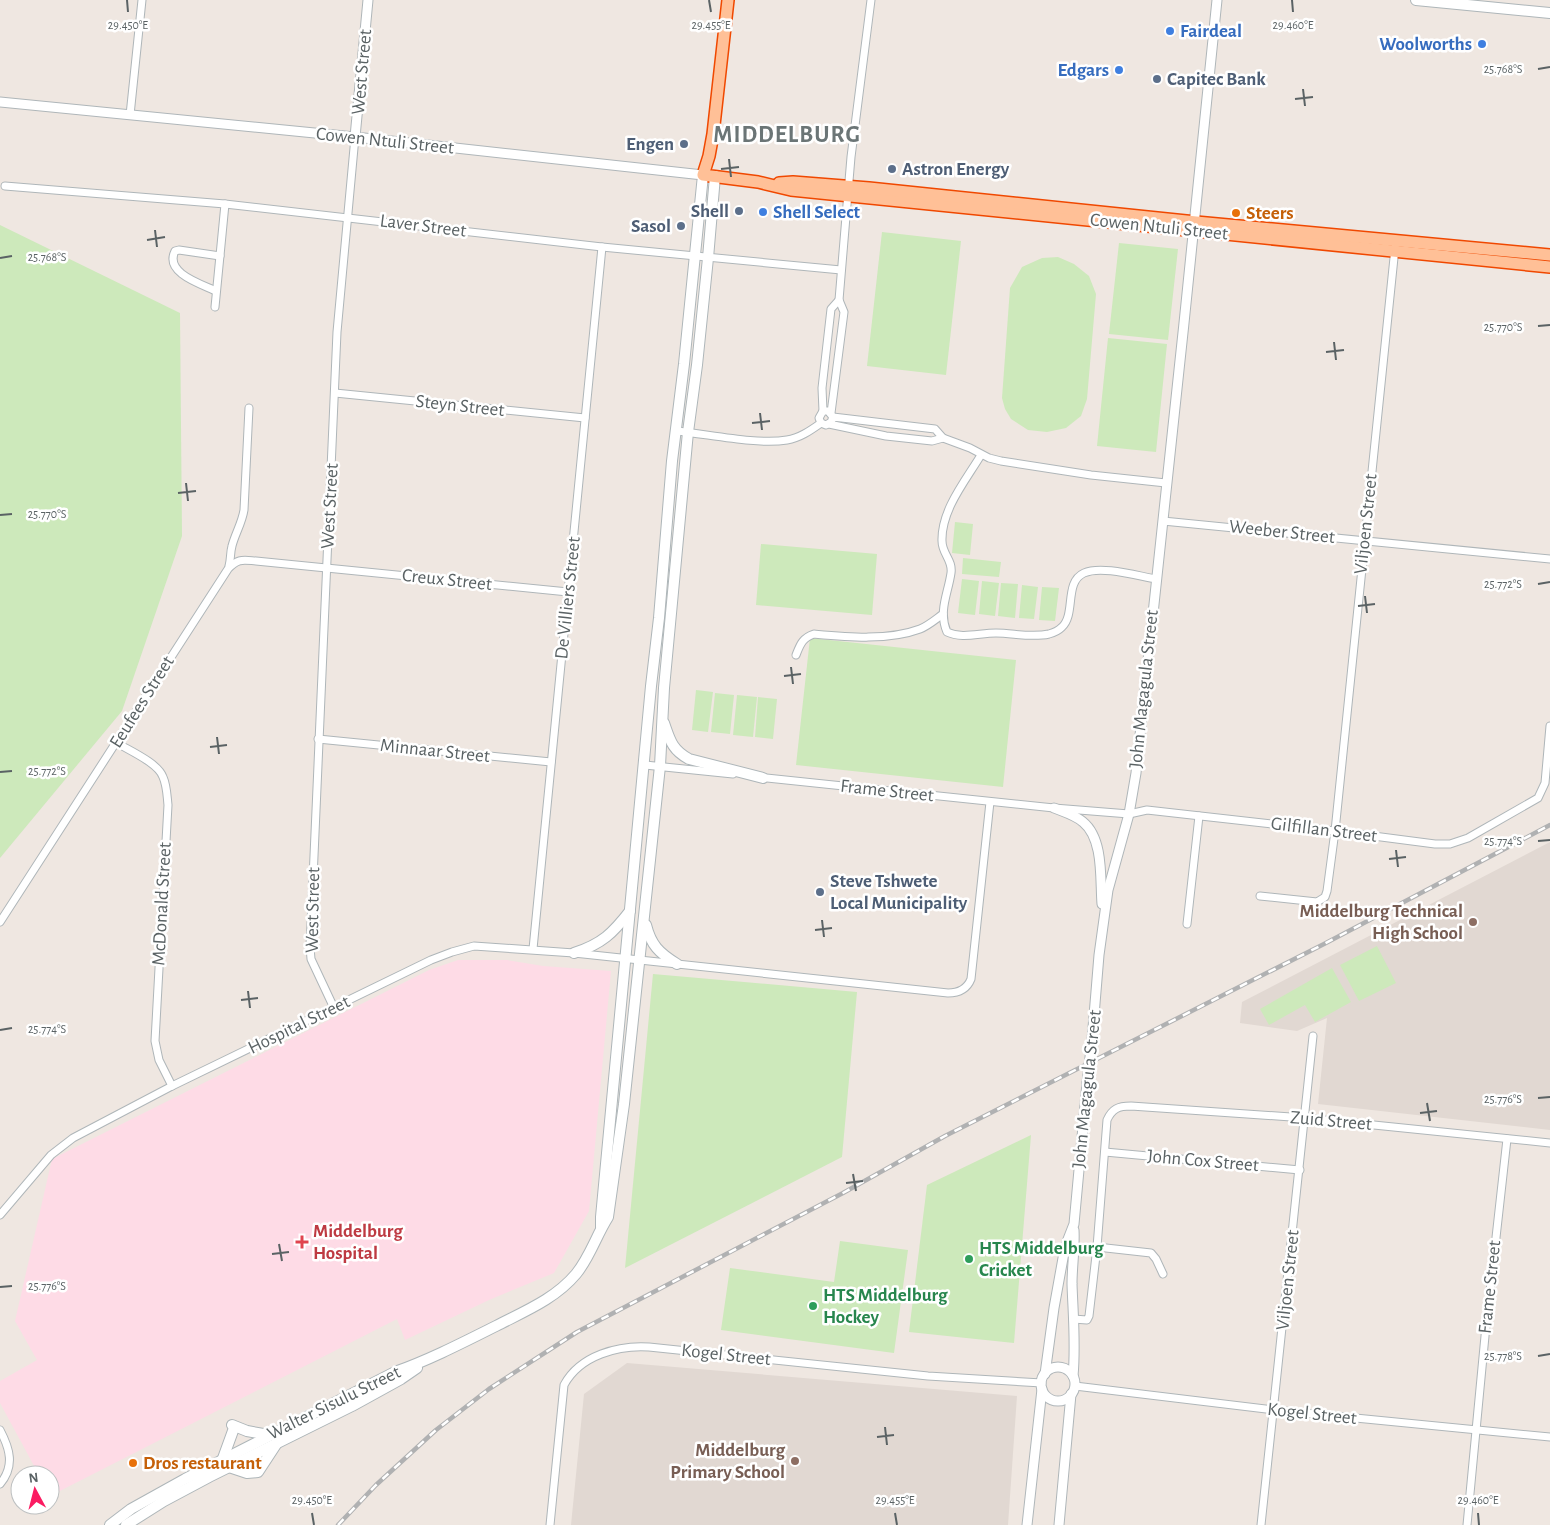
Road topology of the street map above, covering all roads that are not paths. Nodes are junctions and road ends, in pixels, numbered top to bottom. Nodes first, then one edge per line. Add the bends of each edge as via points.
1 (142, 0) edge
2 (368, 0) edge
3 (728, 0) edge
4 (871, 0) edge
5 (1217, 0) edge
6 (1416, 0) edge
7 (1550, 13) edge
8 (0, 102) edge
9 (130, 115) junction
10 (355, 137) junction
11 (709, 176) junction
12 (5, 186) dead end
13 (848, 191) junction
14 (224, 204) junction
15 (347, 216) junction
16 (1195, 227) junction
17 (1396, 246) junction
18 (602, 247) junction
19 (1550, 255) edge
20 (220, 256) junction
21 (696, 256) junction
22 (708, 258) junction
23 (1550, 267) edge
24 (841, 270) junction
25 (216, 291) junction
26 (839, 300) junction
27 (214, 307) dead end
28 (826, 364) junction
29 (838, 365) junction
30 (335, 393) junction
31 (249, 408) dead end
32 (823, 411) junction
33 (832, 415) junction
34 (585, 418) junction
35 (825, 423) junction
36 (676, 431) junction
37 (688, 432) junction
38 (943, 438) junction
39 (981, 455) junction
40 (1166, 483) junction
41 (1163, 521) junction
42 (1365, 541) junction
43 (1550, 559) edge
44 (664, 567) junction
45 (326, 568) junction
46 (676, 568) junction
47 (228, 569) junction
48 (1156, 578) junction
49 (568, 592) junction
50 (942, 614) junction
51 (796, 655) dead end
52 (651, 686) junction
53 (664, 688) junction
54 (662, 717) junction
55 (1550, 726) edge
56 (318, 739) junction
57 (116, 743) junction
58 (551, 762) junction
59 (644, 765) junction
60 (660, 766) junction
61 (763, 778) junction
62 (990, 802) junction
63 (1054, 808) junction
64 (1129, 814) junction
65 (1200, 816) junction
66 (1335, 831) junction
67 (1260, 896) dead end
68 (630, 910) junction
69 (644, 916) junction
70 (0, 922) edge
71 (1103, 922) junction
72 (1187, 924) dead end
73 (533, 950) junction
74 (574, 952) junction
75 (626, 959) junction
76 (640, 960) junction
77 (677, 964) junction
78 (334, 1008) junction
79 (1313, 1036) dead end
80 (172, 1086) junction
81 (1305, 1118) junction
82 (1507, 1139) junction
83 (1550, 1143) edge
84 (1105, 1152) junction
85 (1300, 1170) junction
86 (0, 1215) edge
87 (1074, 1224) junction
88 (602, 1227) junction
89 (1097, 1248) junction
90 (1162, 1274) dead end
91 (1074, 1319) junction
92 (430, 1359) junction
93 (1073, 1376) junction
94 (1043, 1382) junction
95 (1073, 1390) junction
96 (1274, 1410) junction
97 (0, 1430) edge
98 (1476, 1430) junction
99 (269, 1435) junction
100 (1550, 1436) edge
101 (278, 1442) junction
102 (226, 1464) junction
103 (0, 1484) edge
104 (110, 1525) edge
105 (126, 1525) edge
106 (550, 1525) edge
107 (1027, 1525) edge
108 (1059, 1525) edge
109 (1261, 1525) edge
110 (1467, 1525) edge

1 - 9 street
2 - 10 street, West Street
3 - 11 highway
4 - 13 street
5 - 16 street, John Magagula Street
6 - 7 main road
8 - 9 street, Cowen Ntuli Street
9 - 10 street, Cowen Ntuli Street
10 - 11 street, Cowen Ntuli Street
10 - 15 street, West Street
11 - 13 highway, Cowen Ntuli Street via 770,184 793,182
11 - 21 main road
11 - 22 main road, Walter Sisulu Street
12 - 14 street, Laver Street
13 - 16 highway, Cowen Ntuli Street
13 - 24 street
14 - 15 street, Laver Street
14 - 20 street
15 - 18 street, Laver Street
15 - 30 street, West Street
16 - 17 highway, Cowen Ntuli Street
16 - 40 street, John Magagula Street
17 - 19 highway, Cowen Ntuli Street
17 - 23 highway, Cowen Ntuli Street
17 - 42 street, Viljoen Street
18 - 21 street, Laver Street
18 - 34 street, De Villiers Street
20 - 25 street
20 - 25 street via 179,250 175,251 172,261 187,278
21 - 22 street, Laver Street
21 - 36 main road
22 - 24 street, Laver Street
22 - 37 main road, Walter Sisulu Street
24 - 26 street
25 - 27 street
26 - 28 street via 831,309
26 - 29 street via 844,312
28 - 29 street
28 - 32 street
29 - 33 street
30 - 34 street, Steyn Street
30 - 45 street, West Street
31 - 47 street via 244,510
32 - 33 street
32 - 35 street via 818,418
33 - 35 street
33 - 38 street via 935,429
34 - 49 street, De Villiers Street
35 - 37 street via 788,440 767,442
35 - 38 street via 886,436 932,441
36 - 37 street
36 - 44 main road
37 - 46 main road, Walter Sisulu Street
38 - 39 street
39 - 40 street via 1082,474
39 - 50 street via 946,514 942,548 951,570
40 - 41 street, John Magagula Street
41 - 42 street, Weeber Street
41 - 48 street, John Magagula Street
42 - 43 street, Weeber Street
42 - 66 street, Viljoen Street
44 - 46 main road
44 - 52 main road
45 - 47 street via 241,560
45 - 49 street, Creux Street
45 - 56 street, West Street
46 - 53 main road, Walter Sisulu Street
47 - 57 street, Eeufees Street
48 - 50 street via 1096,570 1085,572 1079,576 1073,590 1067,621 1051,634 955,636 947,632
48 - 64 street, John Magagula Street
49 - 58 street, De Villiers Street
50 - 51 street via 921,629 906,633 869,637 814,634 806,637
52 - 53 main road
52 - 59 main road
53 - 54 main road, Walter Sisulu Street
54 - 60 main road, Walter Sisulu Street
54 - 61 main road via 672,745 680,754
55 - 66 street, Gilfillan Street via 1545,782 1538,798 1468,838 1450,844 1435,844
56 - 58 street, Minnaar Street
56 - 78 street, West Street via 310,947 311,959
57 - 70 street, Eeufees Street
57 - 80 street, McDonald Street via 156,767 166,788 168,804 155,1041 158,1060
58 - 73 street, De Villiers Street
59 - 60 street, Frame Street
59 - 68 main road
60 - 61 street, Frame Street
60 - 69 main road, Walter Sisulu Street
61 - 62 street, Frame Street
62 - 63 street, Frame Street
62 - 77 street, Hospital Street via 971,979 964,989 948,993
63 - 64 street, Frame Street
63 - 71 street via 1084,822 1094,836 1099,855
64 - 65 street, Gilfillan Street via 1147,810
64 - 71 street, John Magagula Street via 1110,882
65 - 66 street, Gilfillan Street
65 - 72 street
66 - 67 street, Viljoen Street via 1324,897 1310,902
68 - 74 main road via 605,939
68 - 75 main road
69 - 76 main road, Walter Sisulu Street
69 - 77 main road via 649,938 657,949
71 - 87 street, John Magagula Street, bridge
73 - 74 street, Hospital Street
73 - 78 street, Hospital Street via 466,947 431,960
74 - 75 street, Hospital Street
75 - 76 street, Hospital Street
75 - 88 main road
76 - 77 street, Hospital Street
76 - 88 main road, Walter Sisulu Street via 612,1194 608,1217
78 - 80 street, Hospital Street
79 - 81 street, Viljoen Street
80 - 86 street, Hospital Street via 73,1138 51,1155
81 - 82 street, Zuid Street
81 - 84 street, Zuid Street via 1124,1106 1113,1110 1107,1120
81 - 85 street, Viljoen Street
82 - 83 street, Zuid Street
82 - 98 street, Frame Street
84 - 85 street, John Cox Street
84 - 89 street
85 - 96 street, Viljoen Street
87 - 91 street
87 - 94 street, John Magagula Street via 1065,1247
88 - 92 main road, Walter Sisulu Street via 577,1272 551,1297
89 - 90 street via 1151,1253
89 - 91 street via 1089,1316 1087,1320
91 - 93 street
92 - 99 main road, Walter Sisulu Street via 395,1372
92 - 101 main road, Walter Sisulu Street via 393,1384
93 - 94 street via 1063,1368 1056,1368 1050,1370
93 - 95 street
94 - 95 street via 1045,1394 1055,1400 1067,1398
94 - 106 street, Kogel Street via 920,1375 649,1347 617,1349 575,1370 564,1384
94 - 107 street, John Magagula Street
95 - 96 street, Kogel Street
95 - 108 street
96 - 98 street, Kogel Street
96 - 109 street, Viljoen Street
97 - 103 street via 10,1456 9,1469
98 - 100 street, Kogel Street
98 - 110 street, Frame Street
99 - 102 main road, Walter Sisulu Street
99 - 102 main road via 233,1427
101 - 102 main road, Walter Sisulu Street
101 - 102 main road via 258,1472 247,1472
102 - 104 main road, Walter Sisulu Street via 170,1487
102 - 105 main road, Walter Sisulu Street

